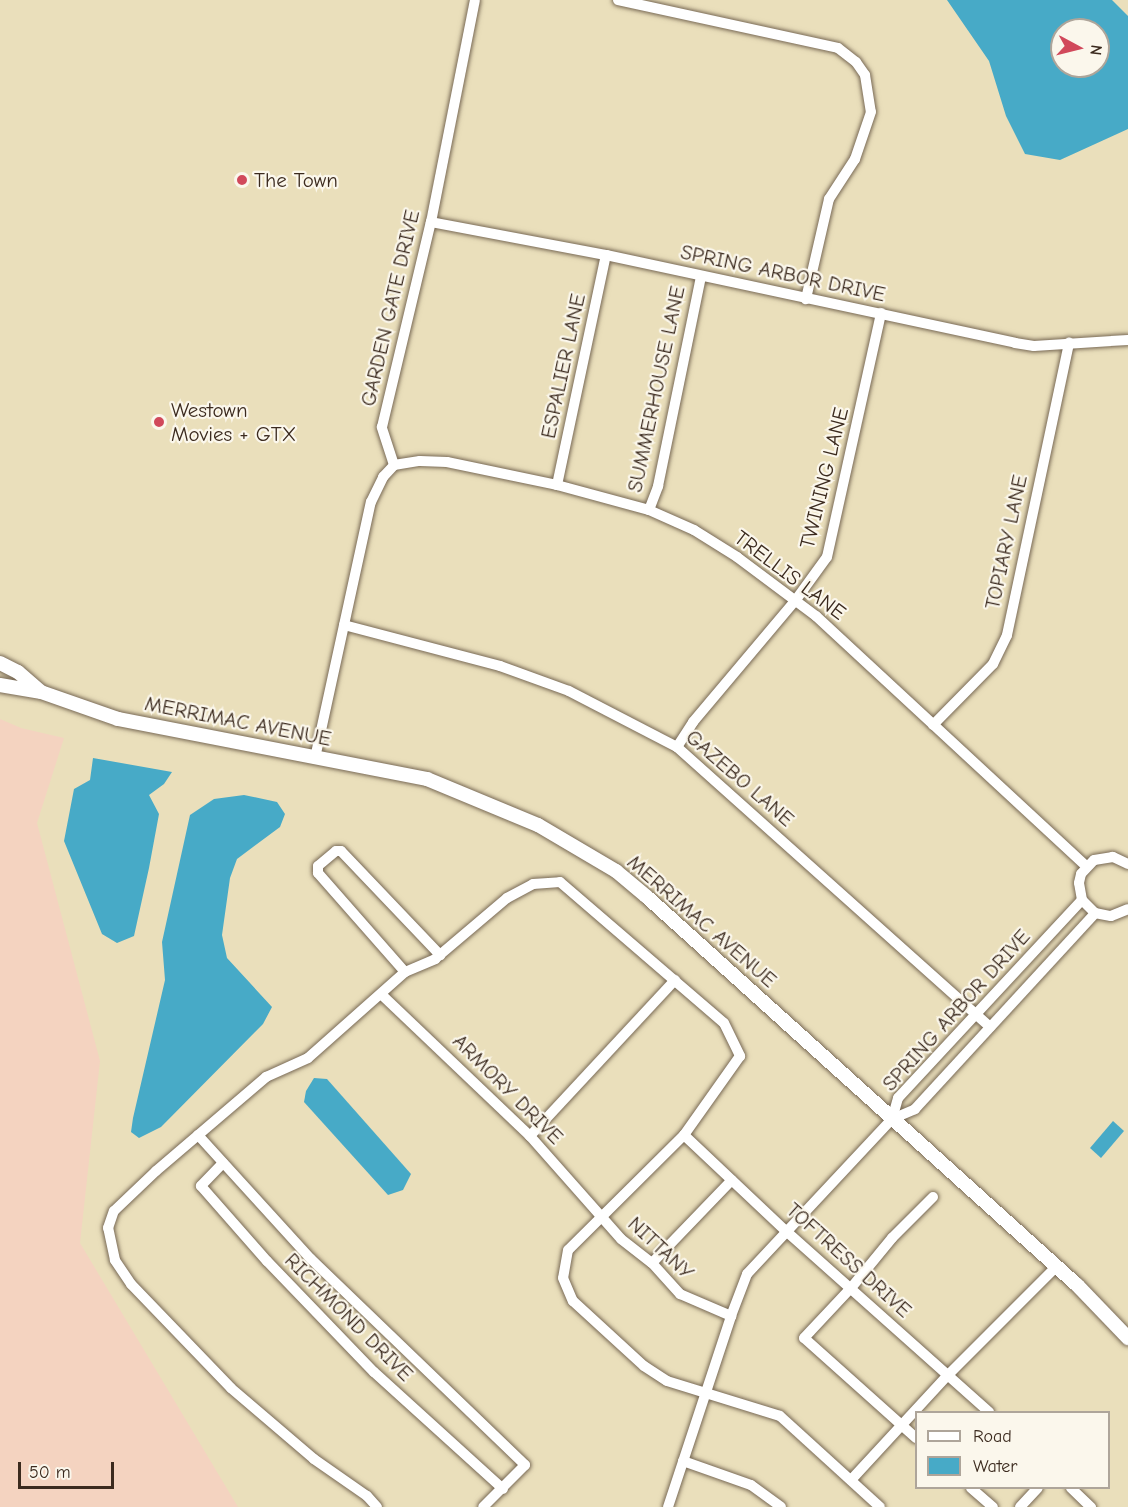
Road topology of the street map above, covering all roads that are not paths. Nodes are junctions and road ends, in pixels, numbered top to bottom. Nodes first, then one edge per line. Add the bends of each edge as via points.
1 (475, 0) edge
2 (618, 0) edge
3 (431, 222) junction
4 (606, 255) junction
5 (701, 276) junction
6 (806, 299) junction
7 (881, 313) junction
8 (1128, 340) edge
9 (1069, 343) junction
10 (394, 465) junction
11 (557, 485) junction
12 (649, 510) junction
13 (795, 601) junction
14 (344, 625) junction
15 (0, 663) edge
16 (0, 685) edge
17 (41, 692) junction
18 (933, 725) junction
19 (677, 747) junction
20 (315, 758) junction
21 (1128, 864) edge
22 (1086, 867) junction
23 (1082, 900) junction
24 (1128, 909) edge
25 (1095, 913) junction
26 (440, 955) junction
27 (405, 972) junction
28 (675, 980) junction
29 (381, 994) junction
30 (974, 1014) junction
31 (990, 1027) junction
32 (892, 1119) junction
33 (198, 1135) junction
34 (684, 1135) junction
35 (530, 1136) junction
36 (223, 1163) junction
37 (732, 1180) junction
38 (933, 1197) dead end
39 (602, 1217) junction
40 (786, 1231) junction
41 (652, 1263) junction
42 (1056, 1267) junction
43 (851, 1288) junction
44 (731, 1316) junction
45 (1128, 1338) edge
46 (948, 1376) junction
47 (706, 1394) junction
48 (915, 1411) edge
49 (915, 1411) edge
50 (987, 1411) edge
51 (902, 1425) junction
52 (915, 1437) edge
53 (683, 1461) junction
54 (851, 1480) junction
55 (502, 1489) junction
56 (972, 1489) edge
57 (1037, 1489) edge
58 (1072, 1489) edge
59 (377, 1507) edge
60 (483, 1507) edge
61 (668, 1507) edge
62 (781, 1507) edge
63 (880, 1507) edge
64 (993, 1507) edge
65 (1020, 1507) edge
66 (1091, 1507) edge

1 - 3 street, GARDEN GATE DRIVE
2 - 6 street via 838,48 865,75 870,92 869,120 855,159 829,200
3 - 4 street, SPRING ARBOR DRIVE
3 - 10 street, GARDEN GATE DRIVE via 382,427
4 - 5 street, SPRING ARBOR DRIVE
4 - 11 street, ESPALIER LANE
5 - 6 street, SPRING ARBOR DRIVE
5 - 12 street, SUMMERHOUSE LANE via 658,486
6 - 7 street, SPRING ARBOR DRIVE
7 - 9 street, SPRING ARBOR DRIVE via 1015,343
7 - 13 street, TWINING LANE via 833,538 827,558
8 - 9 street, SPRING ARBOR DRIVE
9 - 18 street, TOPIARY LANE via 1004,642 993,664
10 - 11 street, TRELLIS LANE via 420,460 447,462
10 - 14 street via 383,477 371,502
11 - 12 street, TRELLIS LANE
12 - 13 street, TRELLIS LANE via 694,530
13 - 18 street, TRELLIS LANE
13 - 19 street, TWINING LANE via 693,722
14 - 19 street, GAZEBO LANE via 500,666 570,691
14 - 20 street
15 - 17 street, MERRIMAC AVENUE via 18,672
16 - 17 street, MERRIMAC AVENUE
17 - 20 street, MERRIMAC AVENUE via 118,719
18 - 22 street, TRELLIS LANE
19 - 30 street, GAZEBO LANE
20 - 32 street, MERRIMAC AVENUE via 427,779 538,825 616,872
21 - 22 street via 1103,857
22 - 23 street via 1079,882
23 - 25 street
23 - 30 street, SPRING ARBOR DRIVE
24 - 25 street via 1111,916
25 - 31 street, SPRING ARBOR DRIVE
26 - 27 street
26 - 27 street via 341,851 336,851 318,866 318,873
26 - 28 street via 507,898 533,884 560,882
27 - 29 street
28 - 34 street via 724,1023 740,1056
28 - 35 street
29 - 33 street via 308,1058 266,1077
29 - 35 street, ARMORY DRIVE
30 - 31 street, GAZEBO LANE
30 - 32 street, SPRING ARBOR DRIVE via 898,1098
31 - 32 street, SPRING ARBOR DRIVE via 915,1110
32 - 40 street
32 - 42 street, MERRIMAC AVENUE
33 - 36 street, RICHMOND DRIVE
33 - 59 street via 114,1211 108,1228 115,1260 131,1284 231,1388
34 - 37 street, TOFTRESS DRIVE
34 - 39 street
35 - 39 street, ARMORY DRIVE
36 - 55 street, RICHMOND DRIVE via 201,1186 374,1372
36 - 55 street, RICHMOND DRIVE via 311,1259 525,1465
37 - 40 street, TOFTRESS DRIVE
37 - 41 street
38 - 43 street via 892,1238
39 - 41 street, NITTANY via 639,1256
39 - 47 street via 575,1242 566,1257 563,1278 573,1301 644,1366 667,1381
40 - 43 street, TOFTRESS DRIVE
40 - 44 street via 747,1274
41 - 44 street, NITTANY via 680,1294
42 - 45 street, MERRIMAC AVENUE
42 - 46 street
43 - 46 street, TOFTRESS DRIVE
43 - 51 street via 804,1338
44 - 47 street
46 - 49 street
46 - 50 street, TOFTRESS DRIVE
47 - 53 street
47 - 54 street via 780,1416
48 - 51 street
51 - 52 street
51 - 54 street
53 - 61 street
53 - 62 street via 751,1485
54 - 63 street
55 - 60 street
56 - 64 street
57 - 65 street
58 - 66 street

